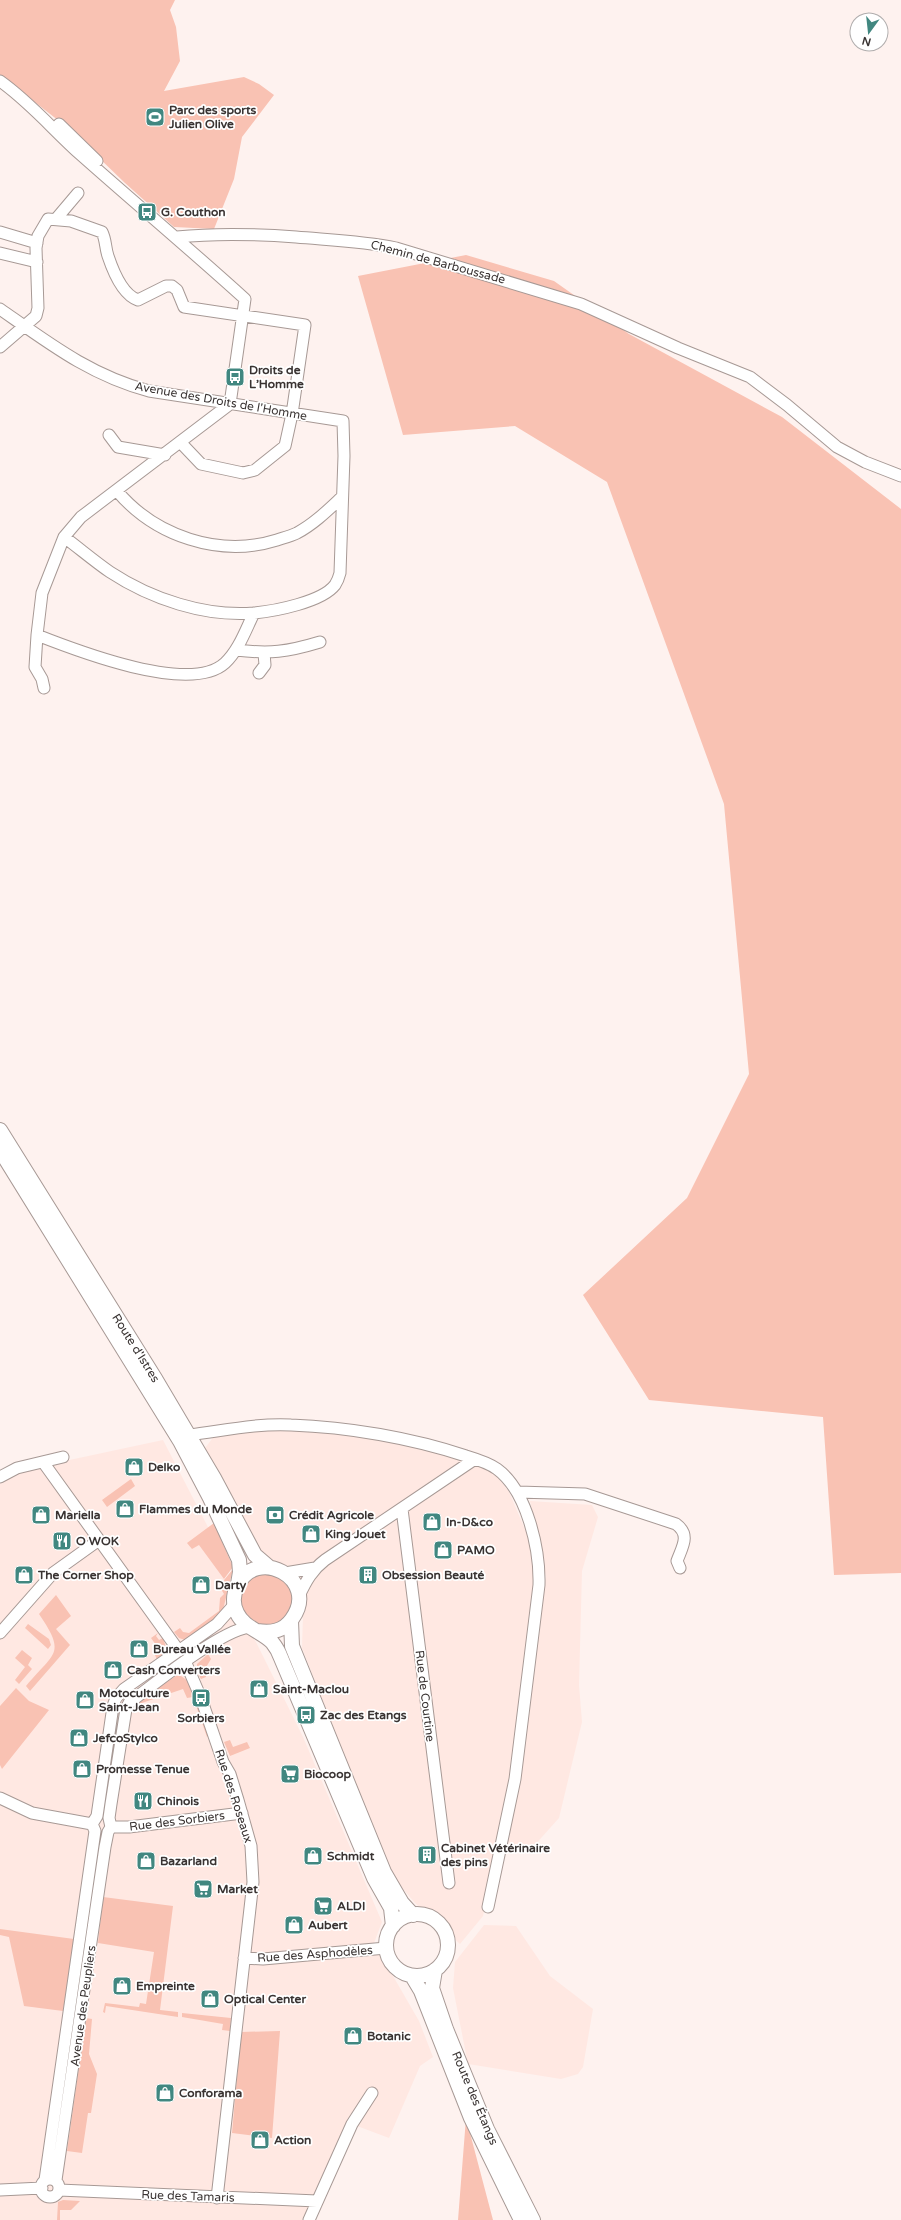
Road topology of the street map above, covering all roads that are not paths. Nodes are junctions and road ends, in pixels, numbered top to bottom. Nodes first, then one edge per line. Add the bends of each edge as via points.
1 (0, 81) edge
2 (78, 193) dead end
3 (52, 219) junction
4 (0, 232) edge
5 (177, 237) junction
6 (37, 242) junction
7 (0, 253) edge
8 (37, 262) junction
9 (0, 309) edge
10 (243, 315) junction
11 (25, 326) junction
12 (0, 347) edge
13 (230, 404) junction
14 (292, 414) junction
15 (109, 435) dead end
16 (181, 443) junction
17 (165, 455) junction
18 (901, 476) edge
19 (117, 491) junction
20 (342, 497) junction
21 (64, 536) junction
22 (254, 613) junction
23 (37, 635) junction
24 (320, 642) dead end
25 (236, 650) junction
26 (264, 653) junction
27 (259, 673) dead end
28 (44, 688) dead end
29 (0, 1130) edge
30 (0, 1150) edge
31 (189, 1435) junction
32 (63, 1457) dead end
33 (475, 1459) junction
34 (43, 1462) junction
35 (0, 1477) edge
36 (518, 1492) junction
37 (402, 1509) junction
38 (98, 1540) junction
39 (269, 1567) junction
40 (316, 1568) junction
41 (680, 1568) dead end
42 (285, 1573) junction
43 (238, 1584) junction
44 (299, 1596) junction
45 (234, 1605) junction
46 (291, 1621) junction
47 (253, 1629) junction
48 (0, 1633) edge
49 (179, 1651) junction
50 (185, 1661) junction
51 (0, 1798) edge
52 (242, 1813) junction
53 (95, 1824) junction
54 (110, 1826) junction
55 (449, 1883) dead end
56 (488, 1906) dead end
57 (414, 1915) junction
58 (393, 1926) junction
59 (386, 1948) junction
60 (244, 1958) junction
61 (434, 1970) junction
62 (412, 1976) junction
63 (372, 2093) dead end
64 (50, 2185) junction
65 (0, 2190) edge
66 (217, 2198) junction
67 (317, 2201) junction
68 (309, 2220) edge
69 (521, 2220) edge
70 (533, 2220) edge

1 - 5 street via 38,112 57,122 67,136 103,167 115,184
2 - 3 street
3 - 6 street via 38,236
3 - 10 street via 71,221 102,232 108,257 126,294 131,298 138,300 166,286 172,286 177,290 184,307
4 - 6 street
5 - 10 street via 245,299
5 - 18 street, Chemin de Barboussade via 201,234 341,239 396,248 575,302 750,377 837,448
6 - 8 street
7 - 8 street
8 - 11 street via 38,308 36,316
9 - 11 street, Avenue des Droits de l'Homme
10 - 13 street
10 - 14 street via 305,325
11 - 12 street
11 - 13 street, Avenue des Droits de l'Homme via 69,357 121,384
13 - 14 street, Avenue des Droits de l'Homme
13 - 16 street
14 - 16 street via 285,446 255,470 243,473 201,464
14 - 20 street, Avenue des Droits de l'Homme via 343,421
15 - 17 street via 118,447
16 - 17 street
17 - 19 street
19 - 20 street via 130,506 170,532 191,540 241,547 267,543 296,534 317,520
19 - 21 street via 81,517
20 - 22 street via 340,573 335,584 326,593 308,601
21 - 22 street via 110,572 145,591 190,607 233,615
21 - 23 street via 42,593
22 - 25 street
23 - 25 street via 132,667 180,674 215,670
23 - 28 street via 35,667
24 - 26 street via 293,650
25 - 26 street
26 - 27 street via 265,665
29 - 31 main road, Route d'Istres
30 - 43 main road, Route d'Istres via 180,1441 239,1560
31 - 33 street via 290,1424 347,1430 436,1447
31 - 39 main road, Route d'Istres via 255,1555
32 - 34 street
33 - 36 street via 497,1469
33 - 37 street
34 - 35 street via 17,1468
34 - 38 street
36 - 41 street via 585,1494 676,1524 683,1529 686,1538 677,1561
36 - 56 street via 535,1537 540,1567 539,1584 515,1779
37 - 40 street
37 - 55 street, Rue de Courtine
38 - 48 street via 53,1573
38 - 49 street
39 - 42 main road
39 - 43 main road via 254,1569
40 - 42 street
40 - 44 street via 306,1579
42 - 44 main road via 295,1583
43 - 45 main road
44 - 46 main road via 299,1604
45 - 47 main road via 237,1614
45 - 49 street, Avenue des Peupliers via 217,1624
46 - 47 main road via 276,1631
46 - 57 main road via 292,1646 384,1872 402,1903
47 - 50 street, Avenue des Peupliers via 238,1628
47 - 58 main road via 271,1642 281,1658 356,1830 374,1878 391,1908
49 - 53 street, Avenue des Peupliers via 124,1689 116,1698
50 - 52 street, Rue des Roseaux
50 - 54 street, Avenue des Peupliers via 129,1703 126,1709
51 - 53 street via 32,1813
52 - 54 street, Rue des Sorbiers via 129,1828
52 - 60 street, Rue des Roseaux via 251,1846 253,1882
53 - 54 street via 99,1834
53 - 54 street via 101,1815
53 - 64 street, Avenue des Peupliers
54 - 64 street, Avenue des Peupliers
57 - 58 main road via 399,1920
57 - 61 main road via 429,1917 439,1924 445,1935 445,1958
58 - 59 main road via 388,1933
59 - 60 street, Rue des Asphodèles via 263,1960
59 - 62 main road via 397,1969
60 - 66 street, Rue des Roseaux
61 - 62 main road via 420,1976
61 - 70 main road, Route des Étangs via 432,1988 446,2029 487,2129
62 - 69 main road, Route des Étangs via 421,1991 471,2118
63 - 67 street via 352,2124
64 - 65 street, Rue des Tamaris
64 - 66 street, Rue des Tamaris
66 - 67 street, Rue des Tamaris
67 - 68 street

